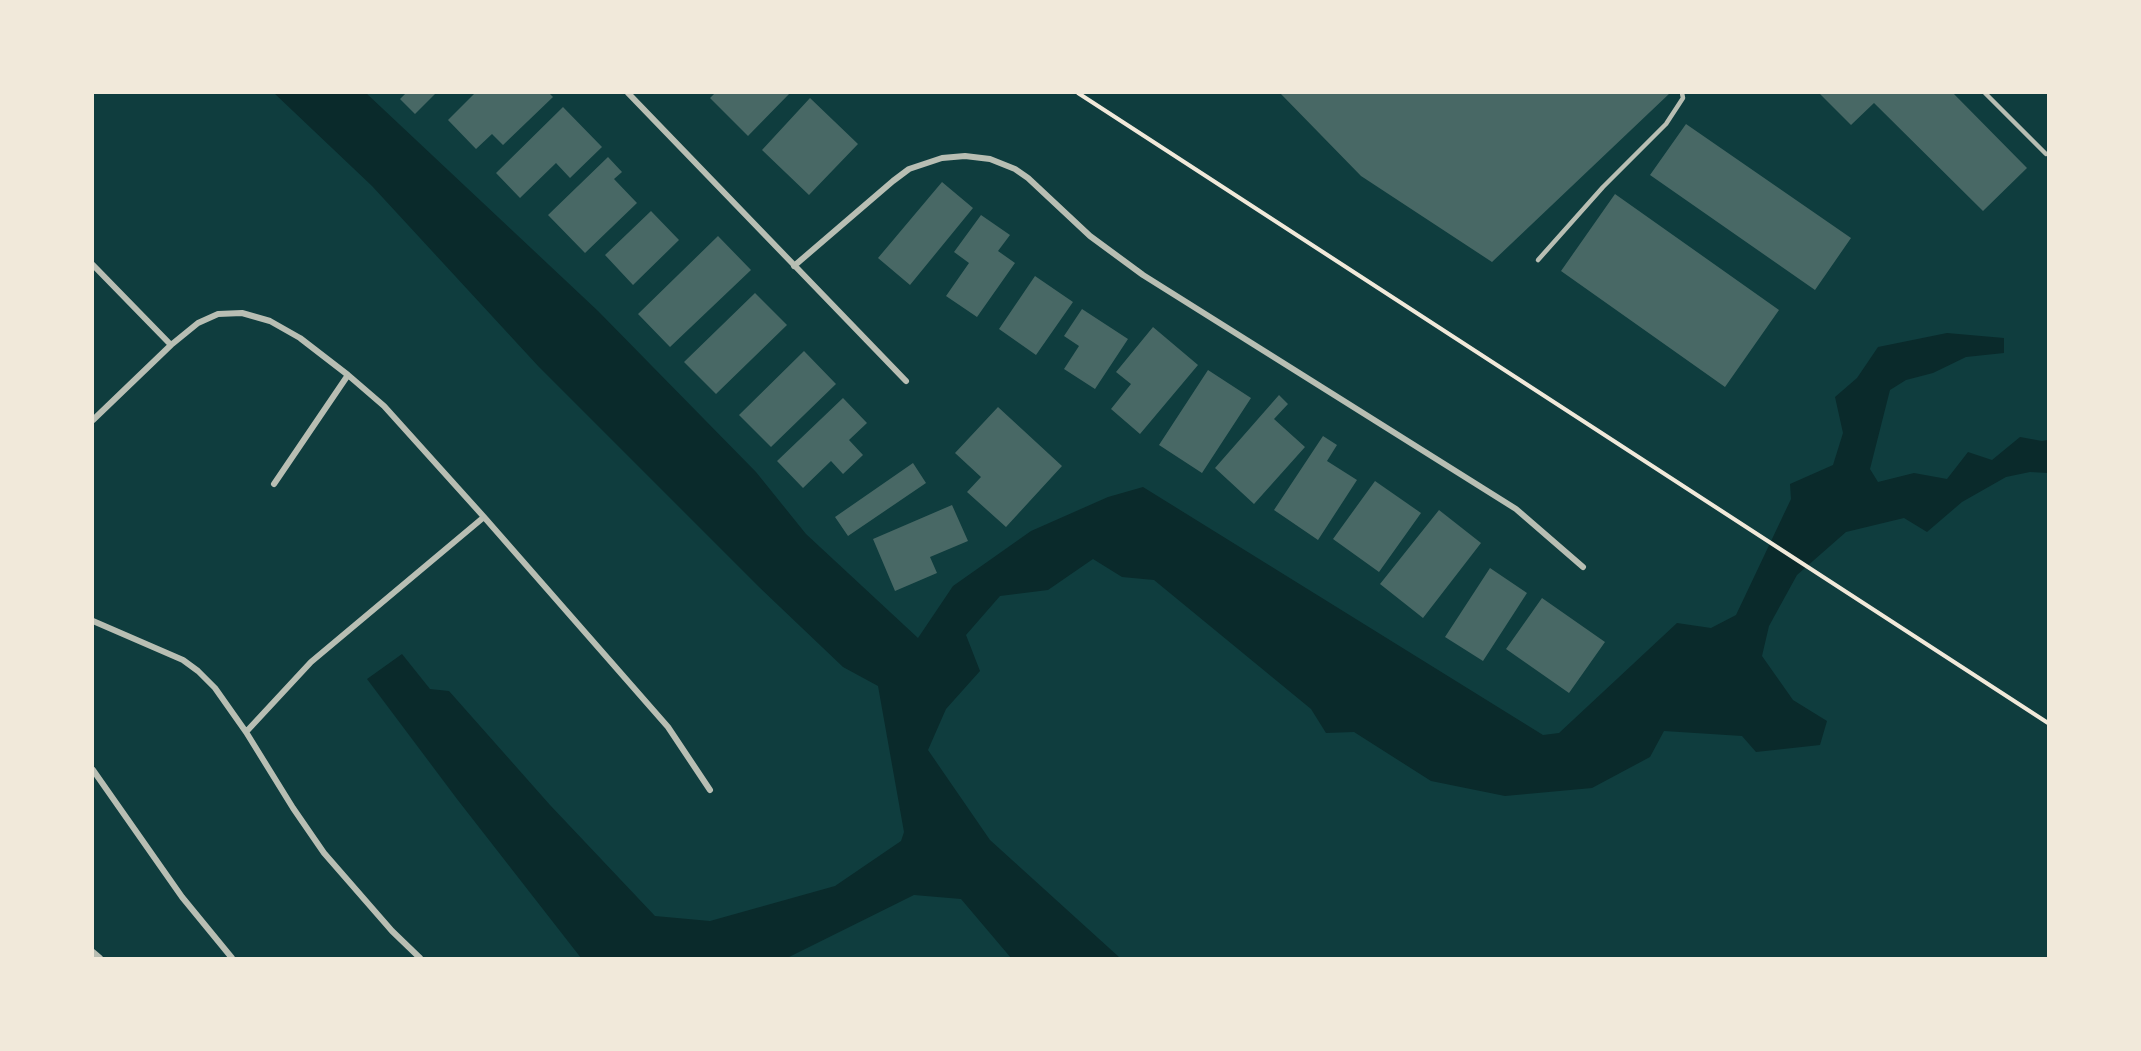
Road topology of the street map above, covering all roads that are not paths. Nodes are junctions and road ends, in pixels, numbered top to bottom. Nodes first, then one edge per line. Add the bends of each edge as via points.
1 (628, 93) edge
2 (1683, 93) edge
3 (1985, 93) edge
4 (2046, 154) dead end
5 (1538, 260) dead end
6 (93, 265) edge
7 (794, 266) junction
8 (171, 345) junction
9 (348, 375) junction
10 (906, 381) dead end
11 (93, 420) edge
12 (274, 484) dead end
13 (484, 517) junction
14 (1583, 567) dead end
15 (93, 621) edge
16 (246, 732) junction
17 (93, 770) edge
18 (710, 790) dead end
19 (93, 952) edge
20 (100, 958) edge
21 (232, 958) edge
22 (420, 958) edge

1 - 7 street
2 - 5 lane via 1666,124
3 - 4 lane
6 - 8 street
7 - 10 street
7 - 14 street via 909,169 942,158 990,159 1028,178 1090,236 1143,275 1516,509
8 - 9 street via 198,323 218,314 242,313 290,332
8 - 11 street
9 - 12 street
9 - 13 street via 384,406
13 - 16 street via 310,662
13 - 18 street via 668,727
15 - 16 street via 183,660 215,688
16 - 22 street via 324,853
17 - 21 street via 182,897
19 - 20 street

